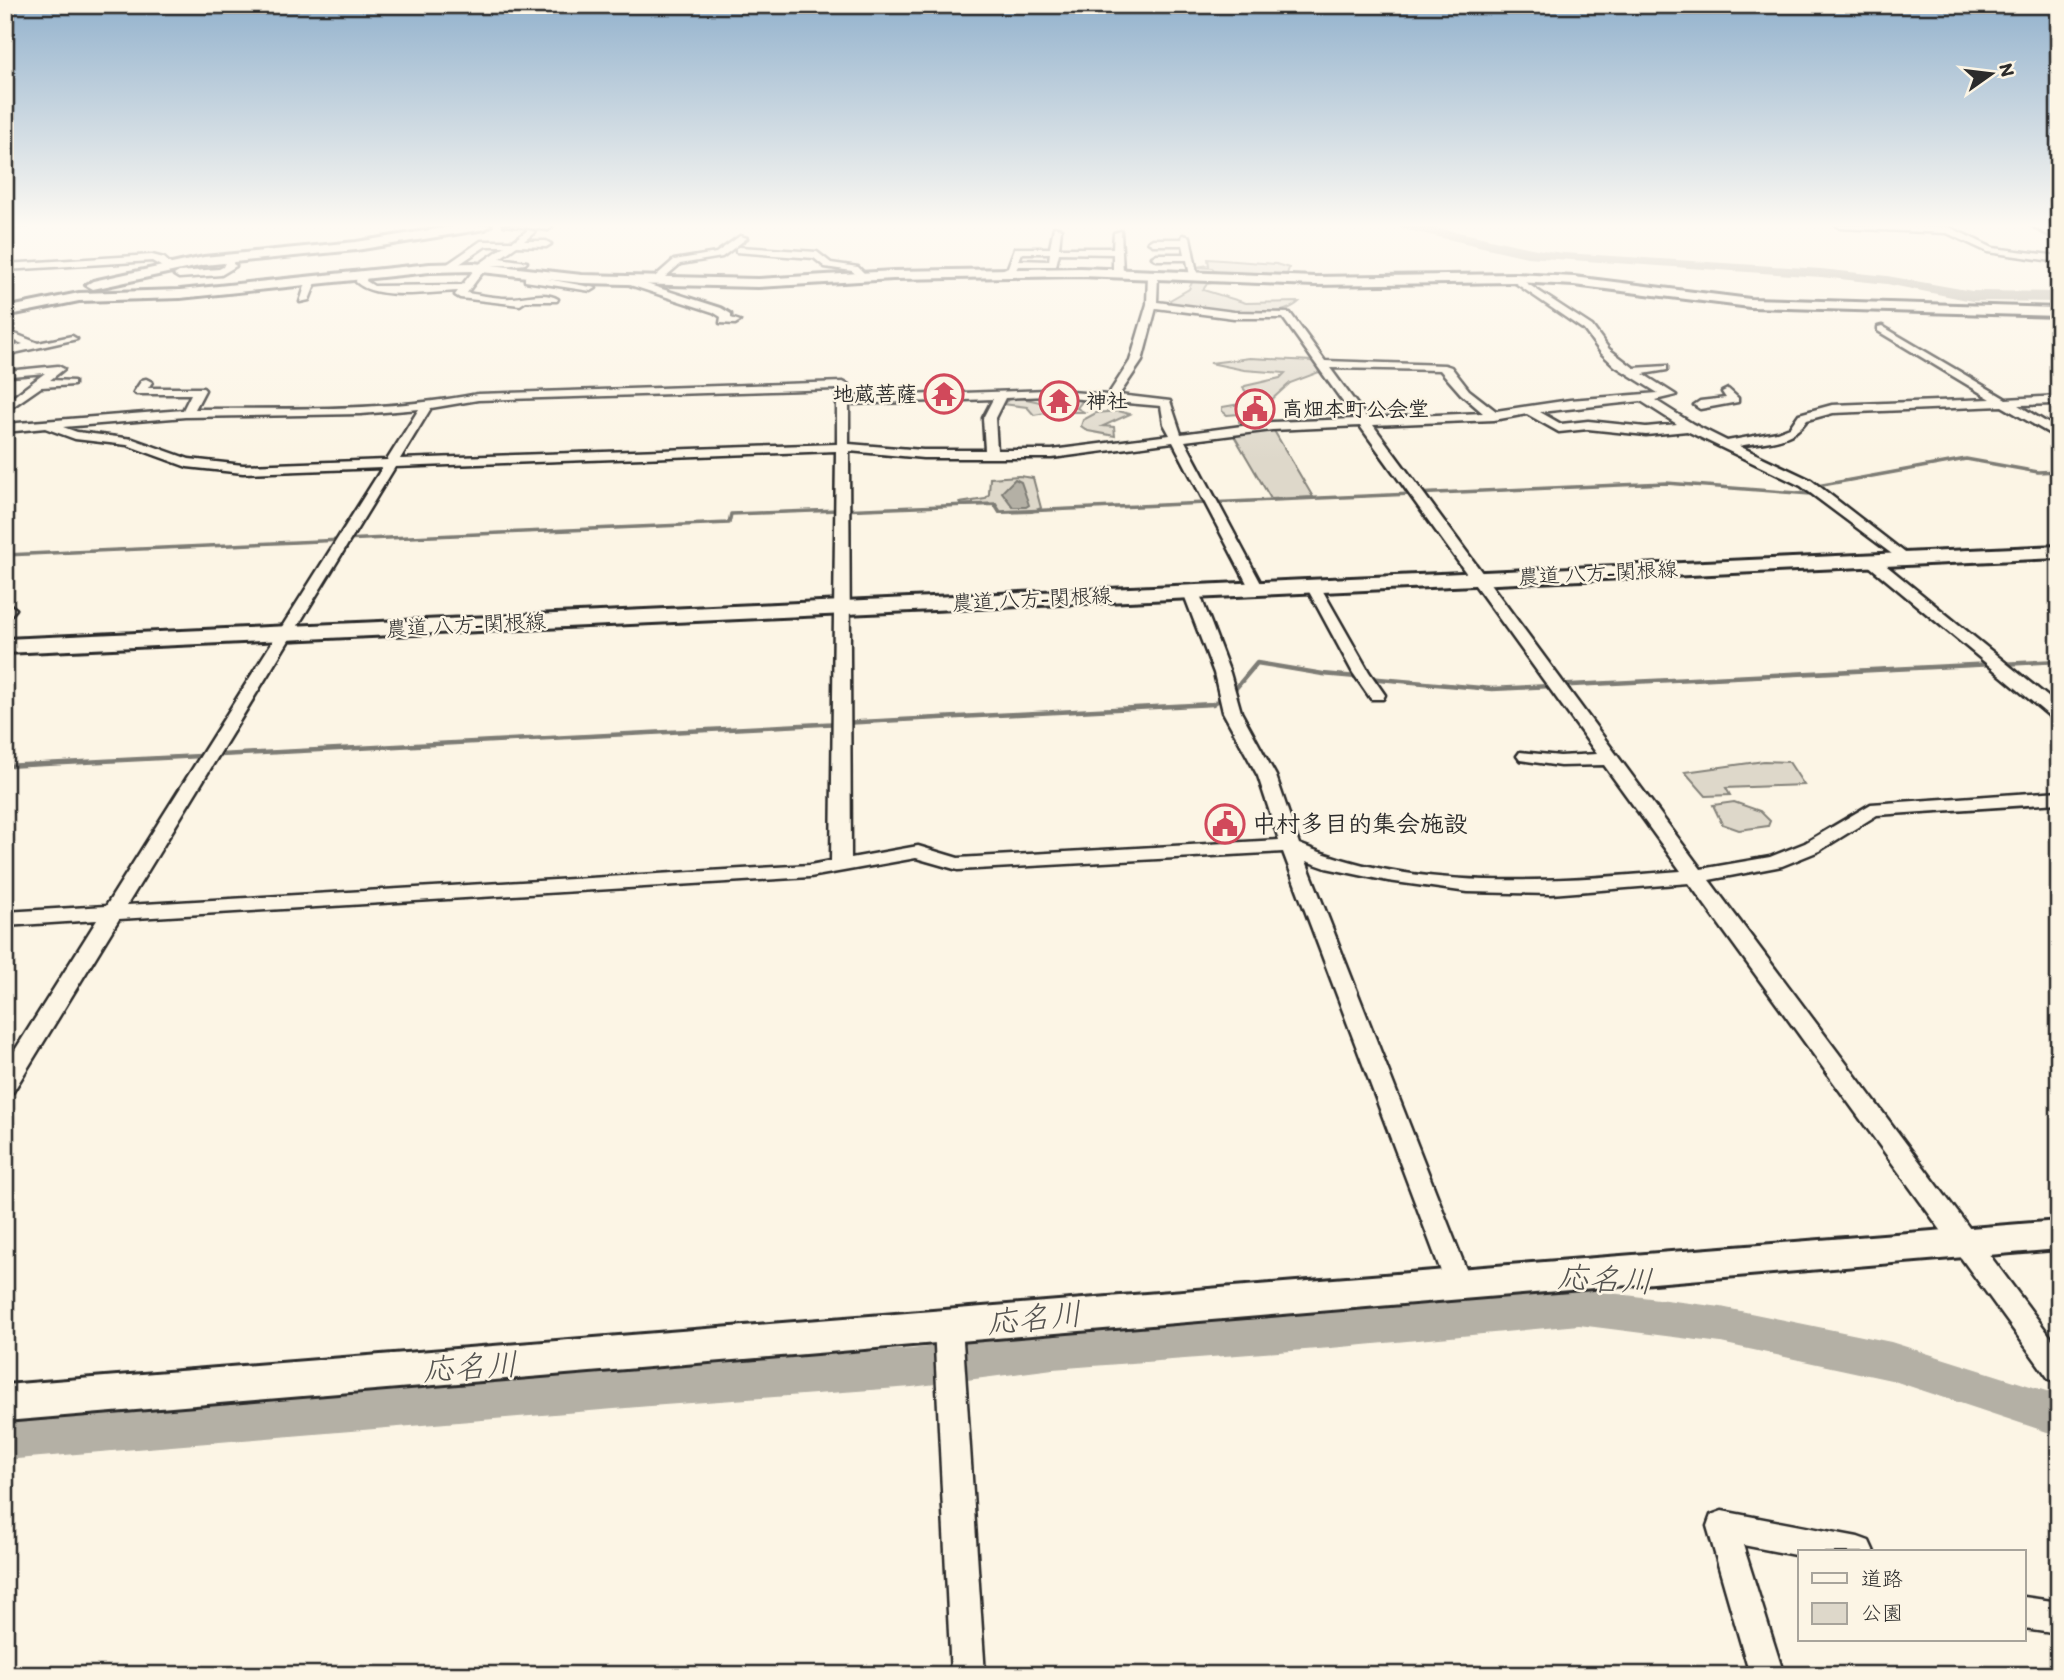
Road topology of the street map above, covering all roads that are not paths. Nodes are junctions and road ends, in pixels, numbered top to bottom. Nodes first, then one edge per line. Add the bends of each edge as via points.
1 (41, 303) edge
2 (696, 303) edge
3 (1552, 303) edge
4 (1764, 303) edge
5 (1152, 304) joint
6 (5, 312) edge
7 (2059, 312) edge
8 (735, 321) dead end
9 (1882, 329) dead end
10 (5, 333) edge
11 (72, 339) dead end
12 (33, 345) junction
13 (5, 352) edge
14 (1322, 364) junction
15 (1663, 368) dead end
16 (1631, 372) junction
17 (11, 373) dead end
18 (146, 382) dead end
19 (70, 383) dead end
20 (41, 384) junction
21 (1728, 392) dead end
22 (1001, 395) junction
23 (1111, 398) junction
24 (1644, 398) junction
25 (2059, 400) edge
26 (844, 401) junction
27 (2003, 402) junction
28 (427, 405) junction
29 (1700, 405) dead end
30 (5, 409) edge
31 (1530, 411) junction
32 (187, 412) junction
33 (1494, 416) junction
34 (1363, 422) junction
35 (47, 425) junction
36 (1689, 427) junction
37 (5, 428) edge
38 (2059, 435) edge
39 (1180, 439) junction
40 (1723, 445) junction
41 (844, 447) junction
42 (991, 453) junction
43 (389, 464) junction
44 (2059, 552) edge
45 (1905, 559) junction
46 (1872, 561) junction
47 (1478, 578) junction
48 (1313, 586) junction
49 (1257, 589) junction
50 (1191, 592) junction
51 (5, 606) edge
52 (843, 608) junction
53 (5, 613) edge
54 (284, 633) junction
55 (5, 646) edge
56 (1377, 695) dead end
57 (2059, 715) edge
58 (1526, 756) dead end
59 (1610, 759) junction
60 (2059, 797) edge
61 (1290, 848) junction
62 (841, 866) junction
63 (1696, 876) junction
64 (112, 913) junction
65 (5, 919) edge
66 (5, 1086) edge
67 (2059, 1234) edge
68 (1963, 1243) junction
69 (1458, 1282) junction
70 (949, 1335) junction
71 (2059, 1370) edge
72 (5, 1403) edge
73 (1848, 1550) edge
74 (2025, 1613) edge
75 (2059, 1618) edge
76 (968, 1675) edge
77 (1767, 1675) edge

1 - 6 main road
2 - 8 street via 727,316 724,321
3 - 16 street via 1588,328 1605,351
4 - 7 main road
5 - 14 street via 1234,315 1286,315
5 - 23 street via 1136,361
9 - 27 street
10 - 12 street
11 - 12 street
12 - 13 street
14 - 33 street via 1441,367
14 - 34 street
15 - 16 street
16 - 24 street via 1670,395
17 - 20 street via 58,369
18 - 32 street via 140,392 199,390
19 - 20 street
20 - 30 street
21 - 29 street via 1734,400
22 - 23 street
22 - 26 street
22 - 42 street via 989,418
23 - 39 street via 1166,403 1170,424
24 - 31 street
24 - 36 street
25 - 27 street
26 - 28 street via 843,385 478,397
26 - 41 street
27 - 38 street
27 - 40 street via 1832,409 1803,417 1794,430 1780,435
28 - 32 street
28 - 43 street
31 - 33 street
31 - 36 street via 1559,428 1588,425 1654,431
32 - 35 street
33 - 34 street
34 - 39 street via 1272,426
34 - 47 street
35 - 37 street
35 - 43 street via 75,435 129,442 187,463 216,468
36 - 40 street
39 - 42 street via 1084,452
39 - 49 street
40 - 45 street via 1822,493
41 - 42 street via 923,454
41 - 43 street
41 - 52 street
43 - 54 street
44 - 45 main road, 農道 八方-関根線
45 - 46 main road, 農道 八方-関根線
46 - 47 main road, 農道 八方-関根線
46 - 57 street
47 - 48 main road, 農道 八方-関根線
47 - 59 street
48 - 49 main road, 農道 八方-関根線
48 - 56 street
49 - 50 main road, 農道 八方-関根線
50 - 52 main road, 農道 八方-関根線
50 - 61 street via 1232,712 1267,776
51 - 53 street
52 - 54 main road, 農道 八方-関根線
52 - 62 street
54 - 55 main road, 農道 八方-関根線
54 - 64 street
58 - 59 street via 1560,761
59 - 63 street
60 - 63 street via 1871,810 1812,848 1774,862
61 - 62 street via 1274,845 958,864 918,852
61 - 63 street via 1388,875 1468,886 1551,888
61 - 69 street
62 - 64 street
63 - 68 street
64 - 65 street
64 - 66 street
67 - 68 main road
68 - 69 main road
68 - 71 street
69 - 70 main road
70 - 72 main road
70 - 76 street
73 - 77 street via 1722,1526
74 - 75 street

